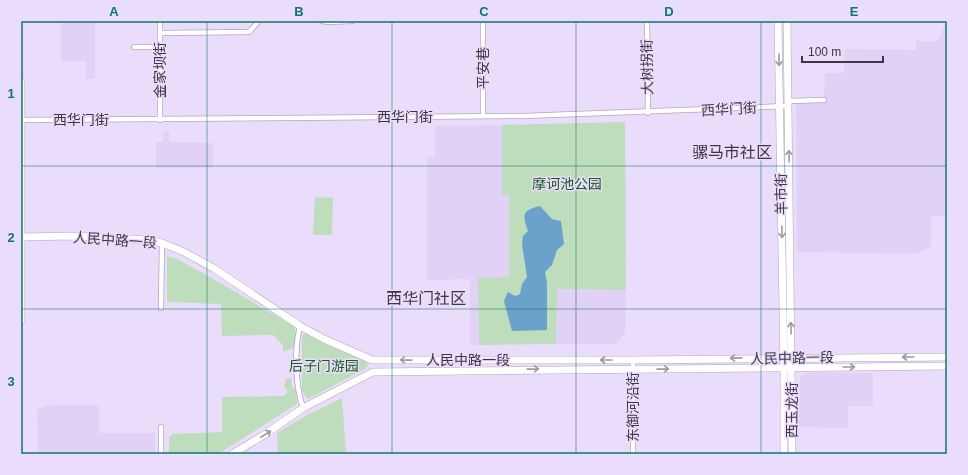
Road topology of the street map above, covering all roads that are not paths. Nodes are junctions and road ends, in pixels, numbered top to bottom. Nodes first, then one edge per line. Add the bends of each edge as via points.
1 (160, 21) edge
2 (259, 21) edge
3 (322, 21) edge
4 (352, 21) edge
5 (483, 21) edge
6 (646, 21) edge
7 (778, 21) edge
8 (787, 21) edge
9 (160, 33) junction
10 (134, 47) dead end
11 (160, 47) junction
12 (21, 82) edge
13 (824, 100) dead end
14 (788, 103) junction
15 (780, 106) junction
16 (648, 113) junction
17 (483, 116) junction
18 (22, 120) junction
19 (160, 120) junction
20 (21, 201) edge
21 (21, 237) edge
22 (162, 243) junction
23 (162, 308) dead end
24 (21, 320) edge
25 (300, 326) junction
26 (788, 357) junction
27 (947, 357) edge
28 (372, 360) junction
29 (633, 360) junction
30 (947, 366) edge
31 (788, 367) junction
32 (633, 369) junction
33 (373, 372) junction
34 (303, 408) junction
35 (160, 427) dead end
36 (160, 454) edge
37 (232, 454) edge
38 (633, 454) edge
39 (784, 454) edge
40 (792, 454) edge

1 - 9 street, 金家坝街
2 - 9 street via 249,32
3 - 4 street
5 - 17 street, 平安巷
6 - 16 street, 大树拐街
7 -> 15 main road, 羊市街
8 - 14 main road, 羊市街
9 - 11 street, 金家坝街
10 - 11 street
11 - 19 street, 金家坝街
12 - 18 main road
13 - 14 street, 西华门街
14 - 15 street, 西华门街
26 -> 14 main road, 羊市街
15 - 16 street, 西华门街
15 -> 26 main road, 羊市街
16 - 17 street, 西华门街
17 - 19 street, 西华门街
18 - 19 street, 西华门街
18 - 20 main road
20 - 21 main road
21 - 22 main road, 人民中路一段 via 72,236
21 - 24 main road
22 - 23 street
22 - 25 main road, 人民中路一段 via 215,269
25 - 28 main road, 人民中路一段
25 - 34 street via 297,337 297,367
27 -> 26 main road, 人民中路一段
26 -> 29 main road, 人民中路一段
26 - 31 main road, 羊市街
29 -> 28 main road, 人民中路一段
28 - 33 main road
29 - 32 street, 东御河沿街
31 -> 30 main road, 人民中路一段
32 -> 31 main road, 人民中路一段
31 - 39 main road, 西玉龙街
31 - 40 main road, 西玉龙街
33 -> 32 main road, 人民中路一段
32 - 38 street, 东御河沿街
33 - 34 main road, 人民中路一段
37 -> 34 main road, 人民中路一段
35 - 36 street

